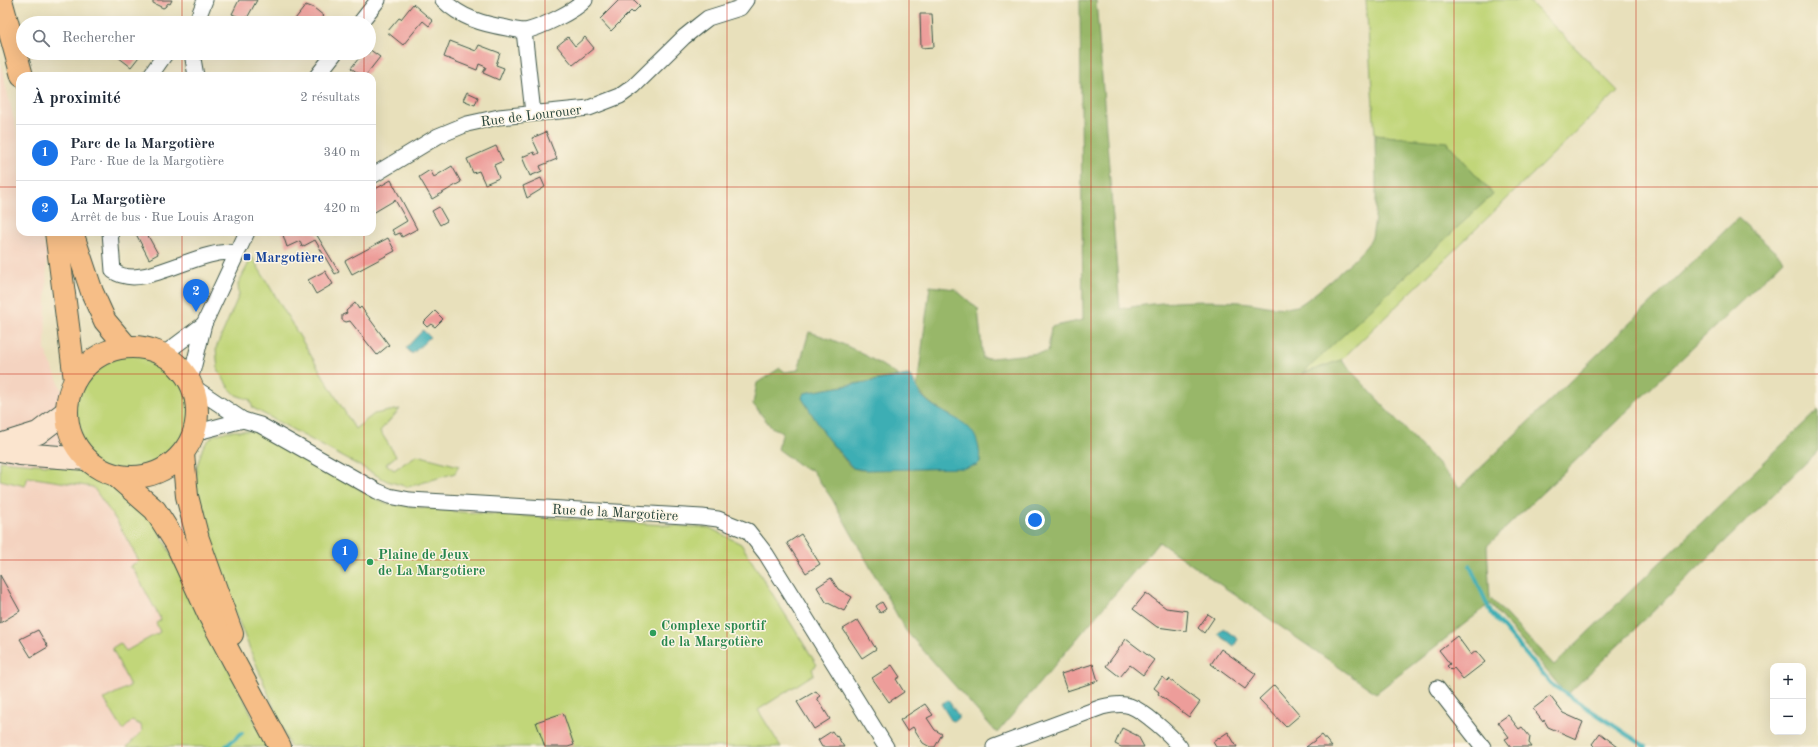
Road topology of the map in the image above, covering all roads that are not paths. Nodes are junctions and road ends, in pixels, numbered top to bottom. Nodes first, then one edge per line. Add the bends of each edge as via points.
1 (1, 0) edge
2 (205, 0) edge
3 (378, 0) edge
4 (443, 0) edge
5 (585, 0) edge
6 (746, 1) edge
7 (199, 16) edge
8 (365, 16) edge
9 (524, 31) junction
10 (16, 56) edge
11 (17, 60) edge
12 (161, 60) edge
13 (193, 60) edge
14 (330, 60) edge
15 (20, 72) edge
16 (153, 72) edge
17 (195, 72) edge
18 (320, 72) edge
19 (533, 113) junction
20 (376, 174) edge
21 (57, 236) edge
22 (73, 236) edge
23 (110, 236) edge
24 (245, 236) edge
25 (237, 253) junction
26 (204, 324) junction
27 (127, 347) junction
28 (164, 354) junction
29 (75, 380) junction
30 (191, 384) junction
31 (67, 411) junction
32 (243, 420) junction
33 (194, 433) junction
34 (0, 445) edge
35 (0, 450) edge
36 (182, 454) junction
37 (86, 459) junction
38 (116, 476) junction
39 (1437, 688) dead end
40 (257, 701) junction
41 (280, 747) edge
42 (886, 747) edge
43 (994, 747) edge
44 (1180, 747) edge
45 (1483, 747) edge

1 - 10 main road
2 - 7 street
3 - 8 street
4 - 9 street via 469,18 484,24
5 - 9 street via 564,15
6 - 19 street, Rue de Lourouer via 740,8 708,18 684,36 634,86 620,96 599,105
9 - 19 street
11 - 15 main road
12 - 16 street
13 - 17 street
14 - 18 street
19 - 20 street, Rue de Lourouer via 467,124 438,136
21 - 29 main road
22 - 27 main road via 105,321
23 - 25 street via 114,271 135,278 201,256 227,251
24 - 25 street
25 - 26 street
26 - 28 street
26 - 30 street
27 - 28 main road via 146,348
27 - 29 main road via 111,350 97,357
28 - 30 main road via 179,366
29 - 31 main road via 69,395
30 - 32 street, Rue de la Margotière
30 - 33 main road via 198,409
31 - 34 street via 38,433
31 - 37 main road via 72,437
32 - 33 street
32 - 42 street, Rue de la Margotière via 260,425 390,496 410,500 718,519 748,531 766,554
33 - 36 main road
35 - 37 street
36 - 38 main road via 169,466 152,475 134,478
36 - 40 main road via 187,496 198,539
37 - 38 main road
38 - 40 main road via 155,510 172,537 209,615
39 - 45 street
40 - 41 main road
43 - 44 street via 1102,707 1117,704 1130,706 1141,713 1172,737

